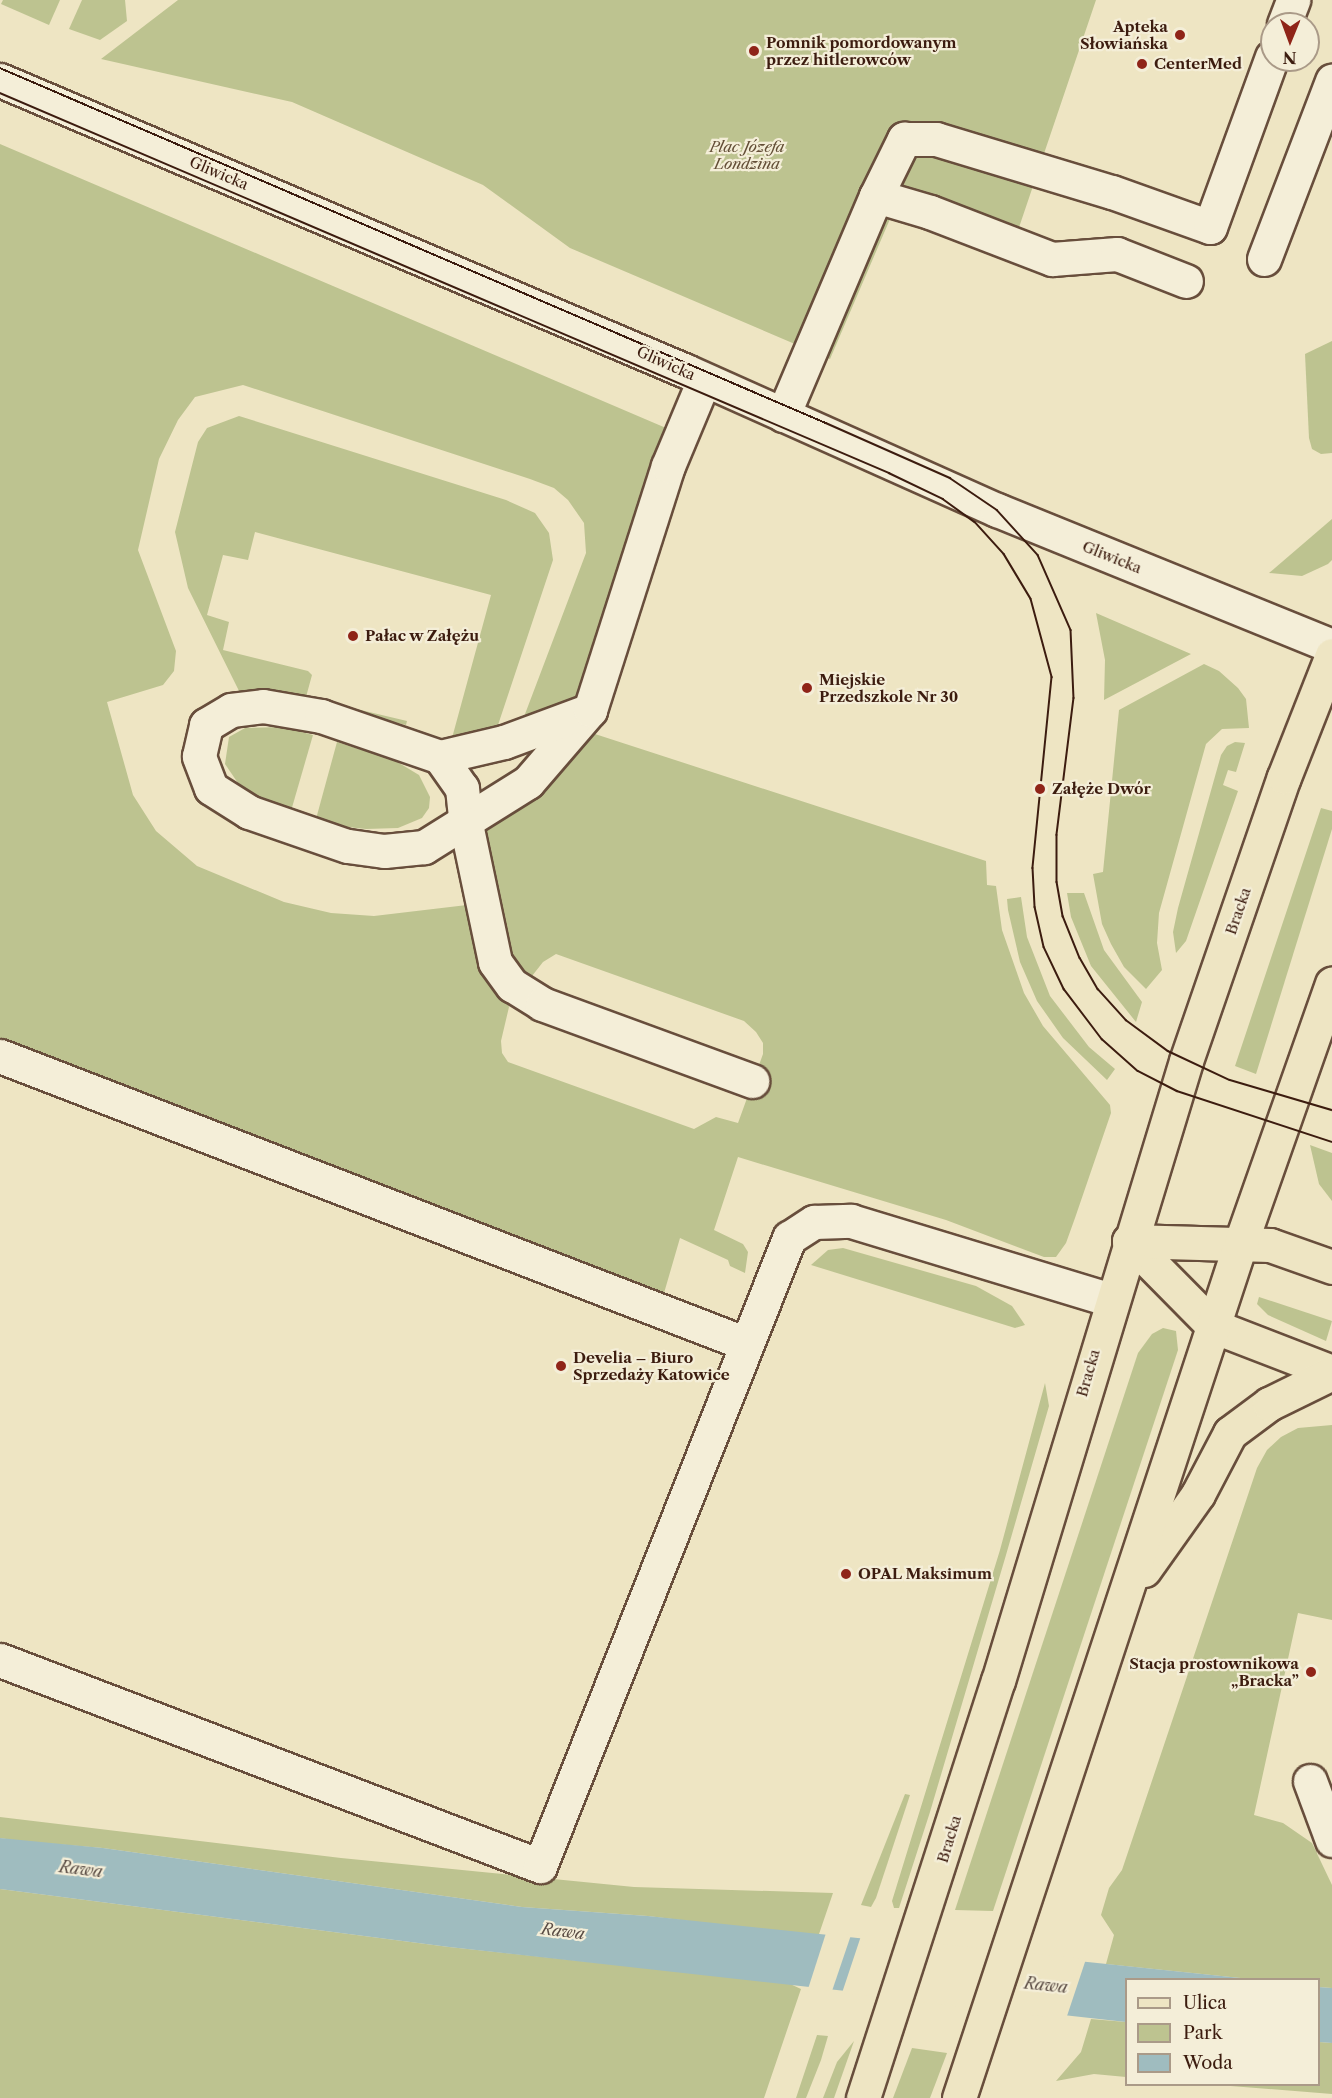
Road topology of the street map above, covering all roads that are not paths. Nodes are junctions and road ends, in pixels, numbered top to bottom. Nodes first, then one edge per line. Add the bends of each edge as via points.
1 (1267, 72) edge
2 (0, 80) edge
3 (1332, 81) edge
4 (876, 196) junction
5 (1264, 259) dead end
6 (1186, 281) dead end
7 (704, 380) junction
8 (783, 415) junction
9 (1332, 646) edge
10 (1332, 655) edge
11 (590, 710) junction
12 (440, 757) junction
13 (466, 824) junction
14 (1332, 984) edge
15 (0, 1056) edge
16 (752, 1082) dead end
17 (1129, 1241) junction
18 (1241, 1242) junction
19 (1332, 1267) edge
20 (1111, 1300) junction
21 (1214, 1326) junction
22 (744, 1343) junction
23 (1332, 1373) edge
24 (1126, 1596) junction
25 (0, 1660) edge
26 (1310, 1781) dead end
27 (1332, 1840) edge
28 (863, 2098) edge
29 (958, 2098) edge

1 - 4 street via 1210,227 1112,192 936,139 904,139
2 - 7 street, Gliwicka
3 - 5 street
4 - 6 street via 930,212 1052,259 1117,254
4 - 8 street
7 - 8 street, Gliwicka
7 - 11 street via 668,466
8 - 9 street, Gliwicka via 997,510
10 - 17 main road, Bracka via 1293,751 1202,1012
11 - 12 street via 504,742
11 - 13 street via 528,782
12 - 13 street via 462,788
12 - 13 street via 321,716 263,706 231,710 206,725 199,756 211,788 249,812 347,846 384,851 424,847
13 - 16 street via 495,962 512,985 542,1004
14 - 18 main road
15 - 22 street
17 - 18 main road
17 - 20 main road, Bracka
17 - 21 main road
18 - 19 main road via 1270,1245
18 - 21 main road
20 - 22 street via 851,1221 827,1219 789,1238
20 - 28 main road, Bracka via 927,1908
21 - 23 main road
21 - 24 main road
22 - 25 street via 540,1866
23 - 24 main road via 1269,1404 1230,1433 1198,1494
24 - 29 main road
26 - 27 street

